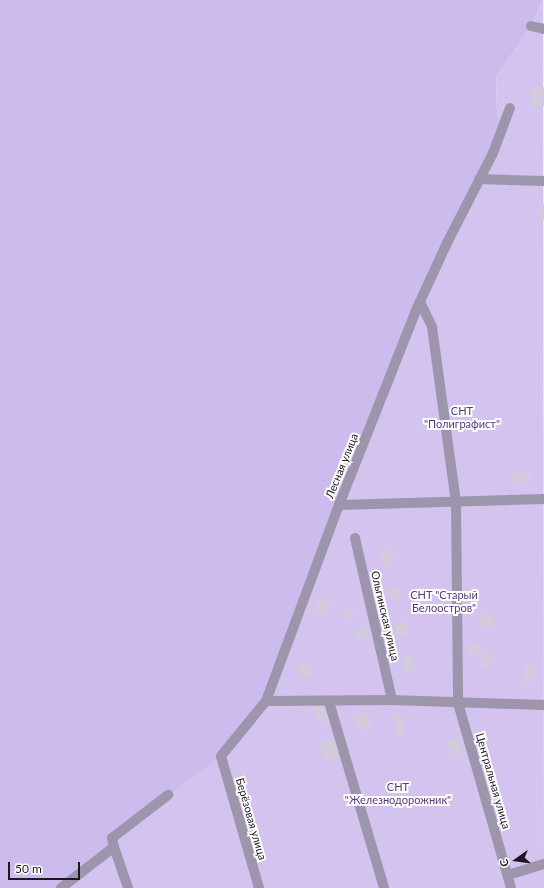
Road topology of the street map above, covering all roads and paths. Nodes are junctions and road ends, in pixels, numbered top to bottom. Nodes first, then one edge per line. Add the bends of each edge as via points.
1 (531, 26) dead end
2 (544, 29) edge
3 (510, 108) dead end
4 (479, 179) junction
5 (544, 181) edge
6 (420, 302) junction
7 (544, 499) edge
8 (456, 502) junction
9 (339, 505) junction
10 (355, 538) dead end
11 (392, 700) junction
12 (266, 701) junction
13 (329, 702) junction
14 (458, 703) junction
15 (544, 705) edge
16 (221, 756) joint
17 (168, 795) dead end
18 (114, 847) junction
19 (544, 864) edge
20 (508, 875) junction
21 (61, 888) edge
22 (128, 888) edge
23 (259, 888) edge
24 (384, 888) edge
25 (511, 888) edge

1 - 2 street
3 - 4 street, Лесная улица via 493,153
4 - 5 street
4 - 6 street, Лесная улица
6 - 8 street, Центральная улица via 432,327
6 - 9 street, Лесная улица
7 - 8 street
8 - 9 street
8 - 14 street, Центральная улица
9 - 12 street, Лесная улица
10 - 11 street, Ольгинская улица
11 - 13 street
11 - 14 street
12 - 13 street
12 - 16 street, Лесная улица
13 - 24 street
14 - 15 street
14 - 20 street, Центральная улица
16 - 23 street, Берёзовая улица
17 - 18 street via 112,838
18 - 21 street
18 - 22 street
19 - 20 street
20 - 25 street, Центральная улица

